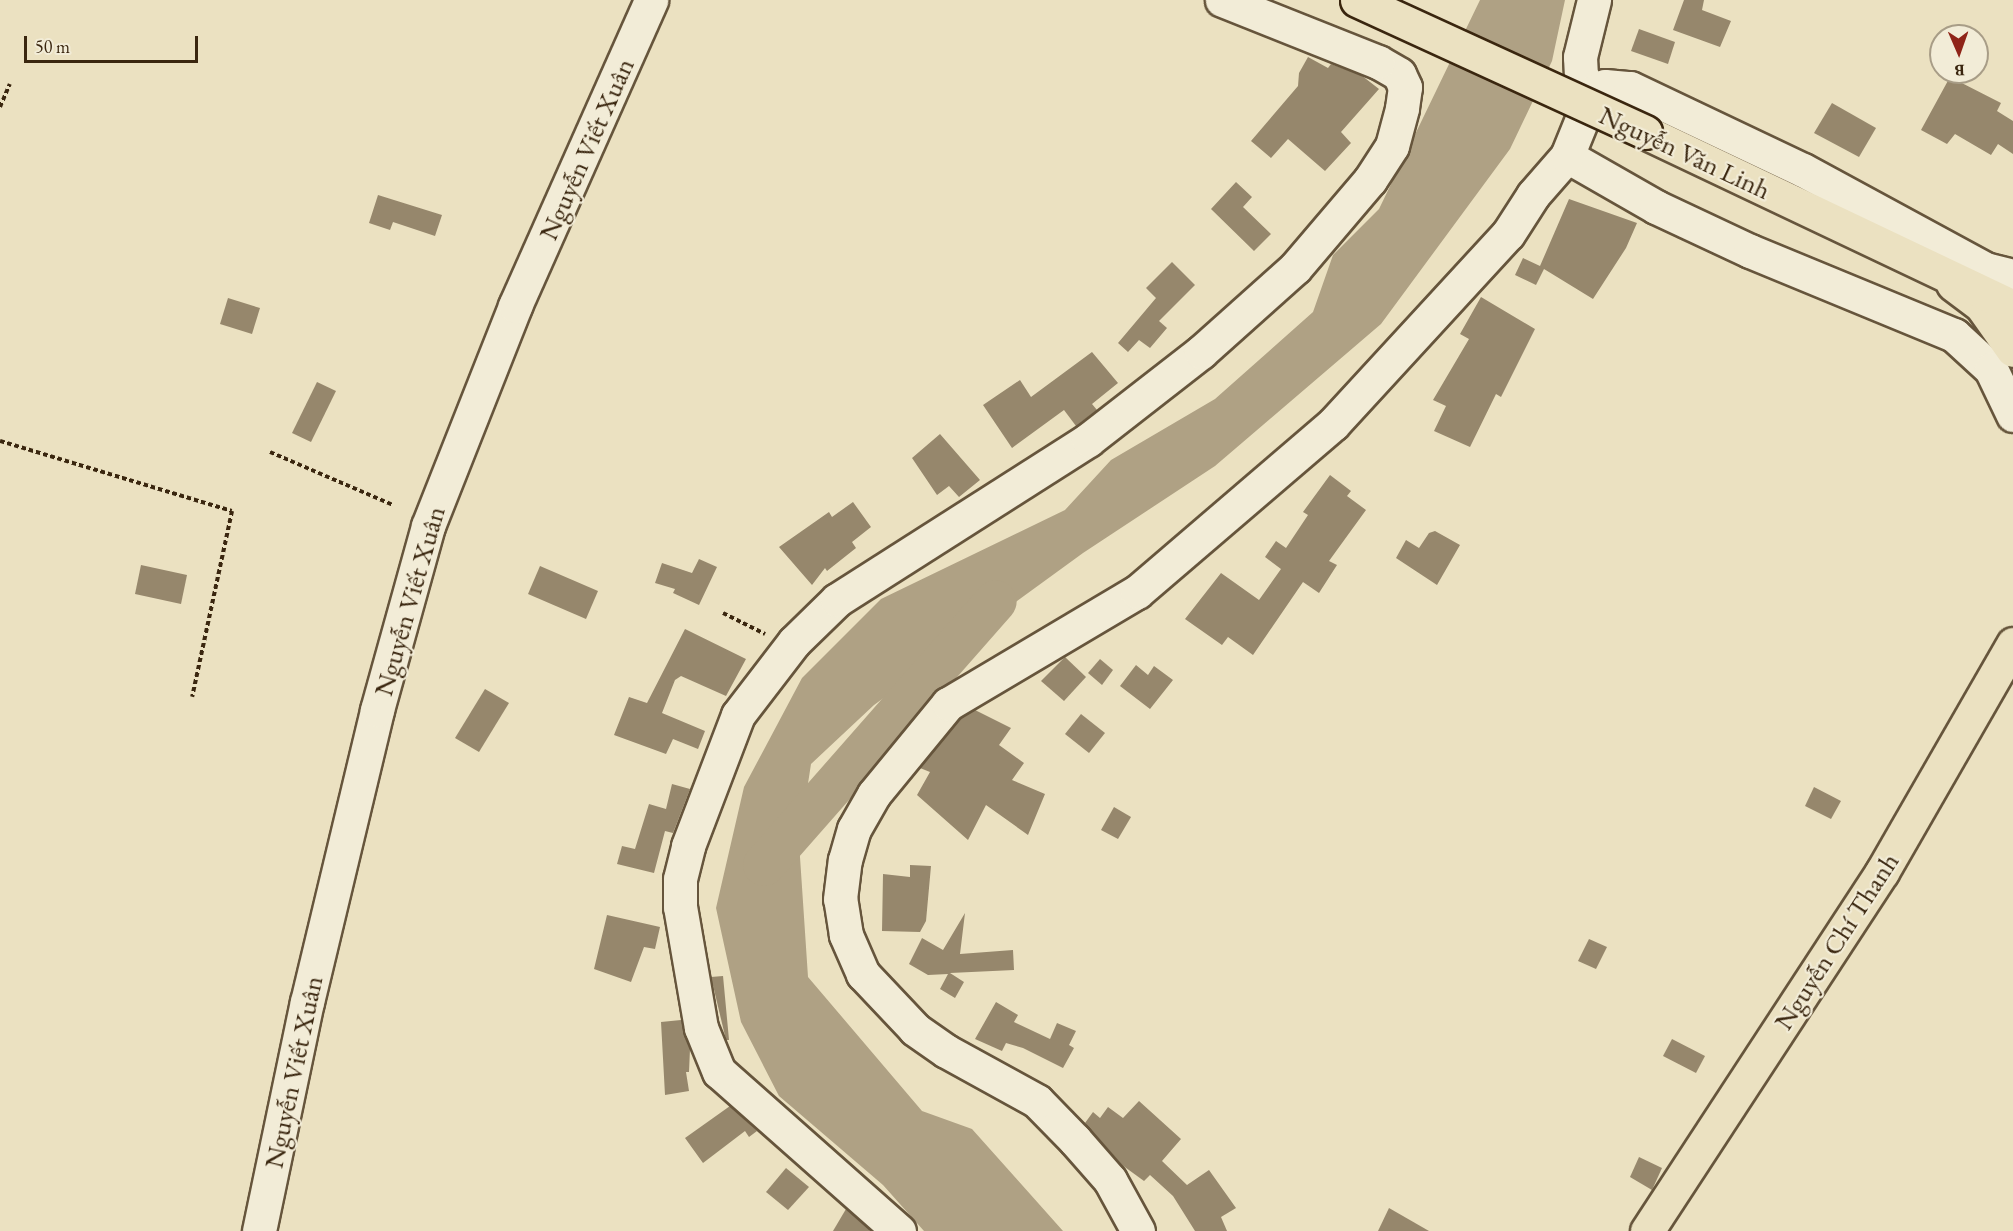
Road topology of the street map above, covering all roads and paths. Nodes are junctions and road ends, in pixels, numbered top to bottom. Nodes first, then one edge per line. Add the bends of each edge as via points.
1 (651, 0) edge
2 (1222, 0) edge
3 (1357, 0) edge
4 (1594, 0) edge
5 (10, 84) dead end
6 (1593, 92) junction
7 (0, 107) edge
8 (1567, 156) junction
9 (1924, 256) junction
10 (2013, 276) edge
11 (2013, 307) edge
12 (2013, 350) edge
13 (2013, 415) edge
14 (0, 441) edge
15 (270, 452) dead end
16 (393, 505) dead end
17 (723, 613) dead end
18 (794, 642) junction
19 (2013, 644) edge
20 (192, 696) dead end
21 (259, 1231) edge
22 (899, 1231) edge
23 (1138, 1231) edge
24 (1647, 1231) edge

1 - 21 street, Nguyễn Viết Xuân via 515,306 428,526 377,710 307,1002
2 - 18 street via 1399,74 1405,87 1400,117 1392,146 1370,180 1295,268 1201,352 1088,440 837,600
3 - 9 main road, Nguyễn Văn Linh, bridge
4 - 6 street via 1580,57 1581,76
5 - 7 path
6 - 8 street
6 - 9 street via 1614,85 1630,88 1803,170
8 - 13 street via 1656,207 1750,251 1954,335 1991,369
8 - 23 street via 1533,195 1508,234 1333,424 1137,591 948,704 874,794 854,829 840,900 846,935 863,974 915,1029 945,1051 1036,1101 1110,1180
9 - 10 street
9 - 11 main road, Nguyễn Văn Linh
9 - 12 main road via 1981,305
14 - 20 path via 232,511
15 - 16 path
17 - 18 path via 780,642
18 - 22 street via 738,715 688,846 680,879 680,907 692,988 708,1050 719,1072
19 - 24 main road, Nguyễn Chí Thanh via 1882,872

